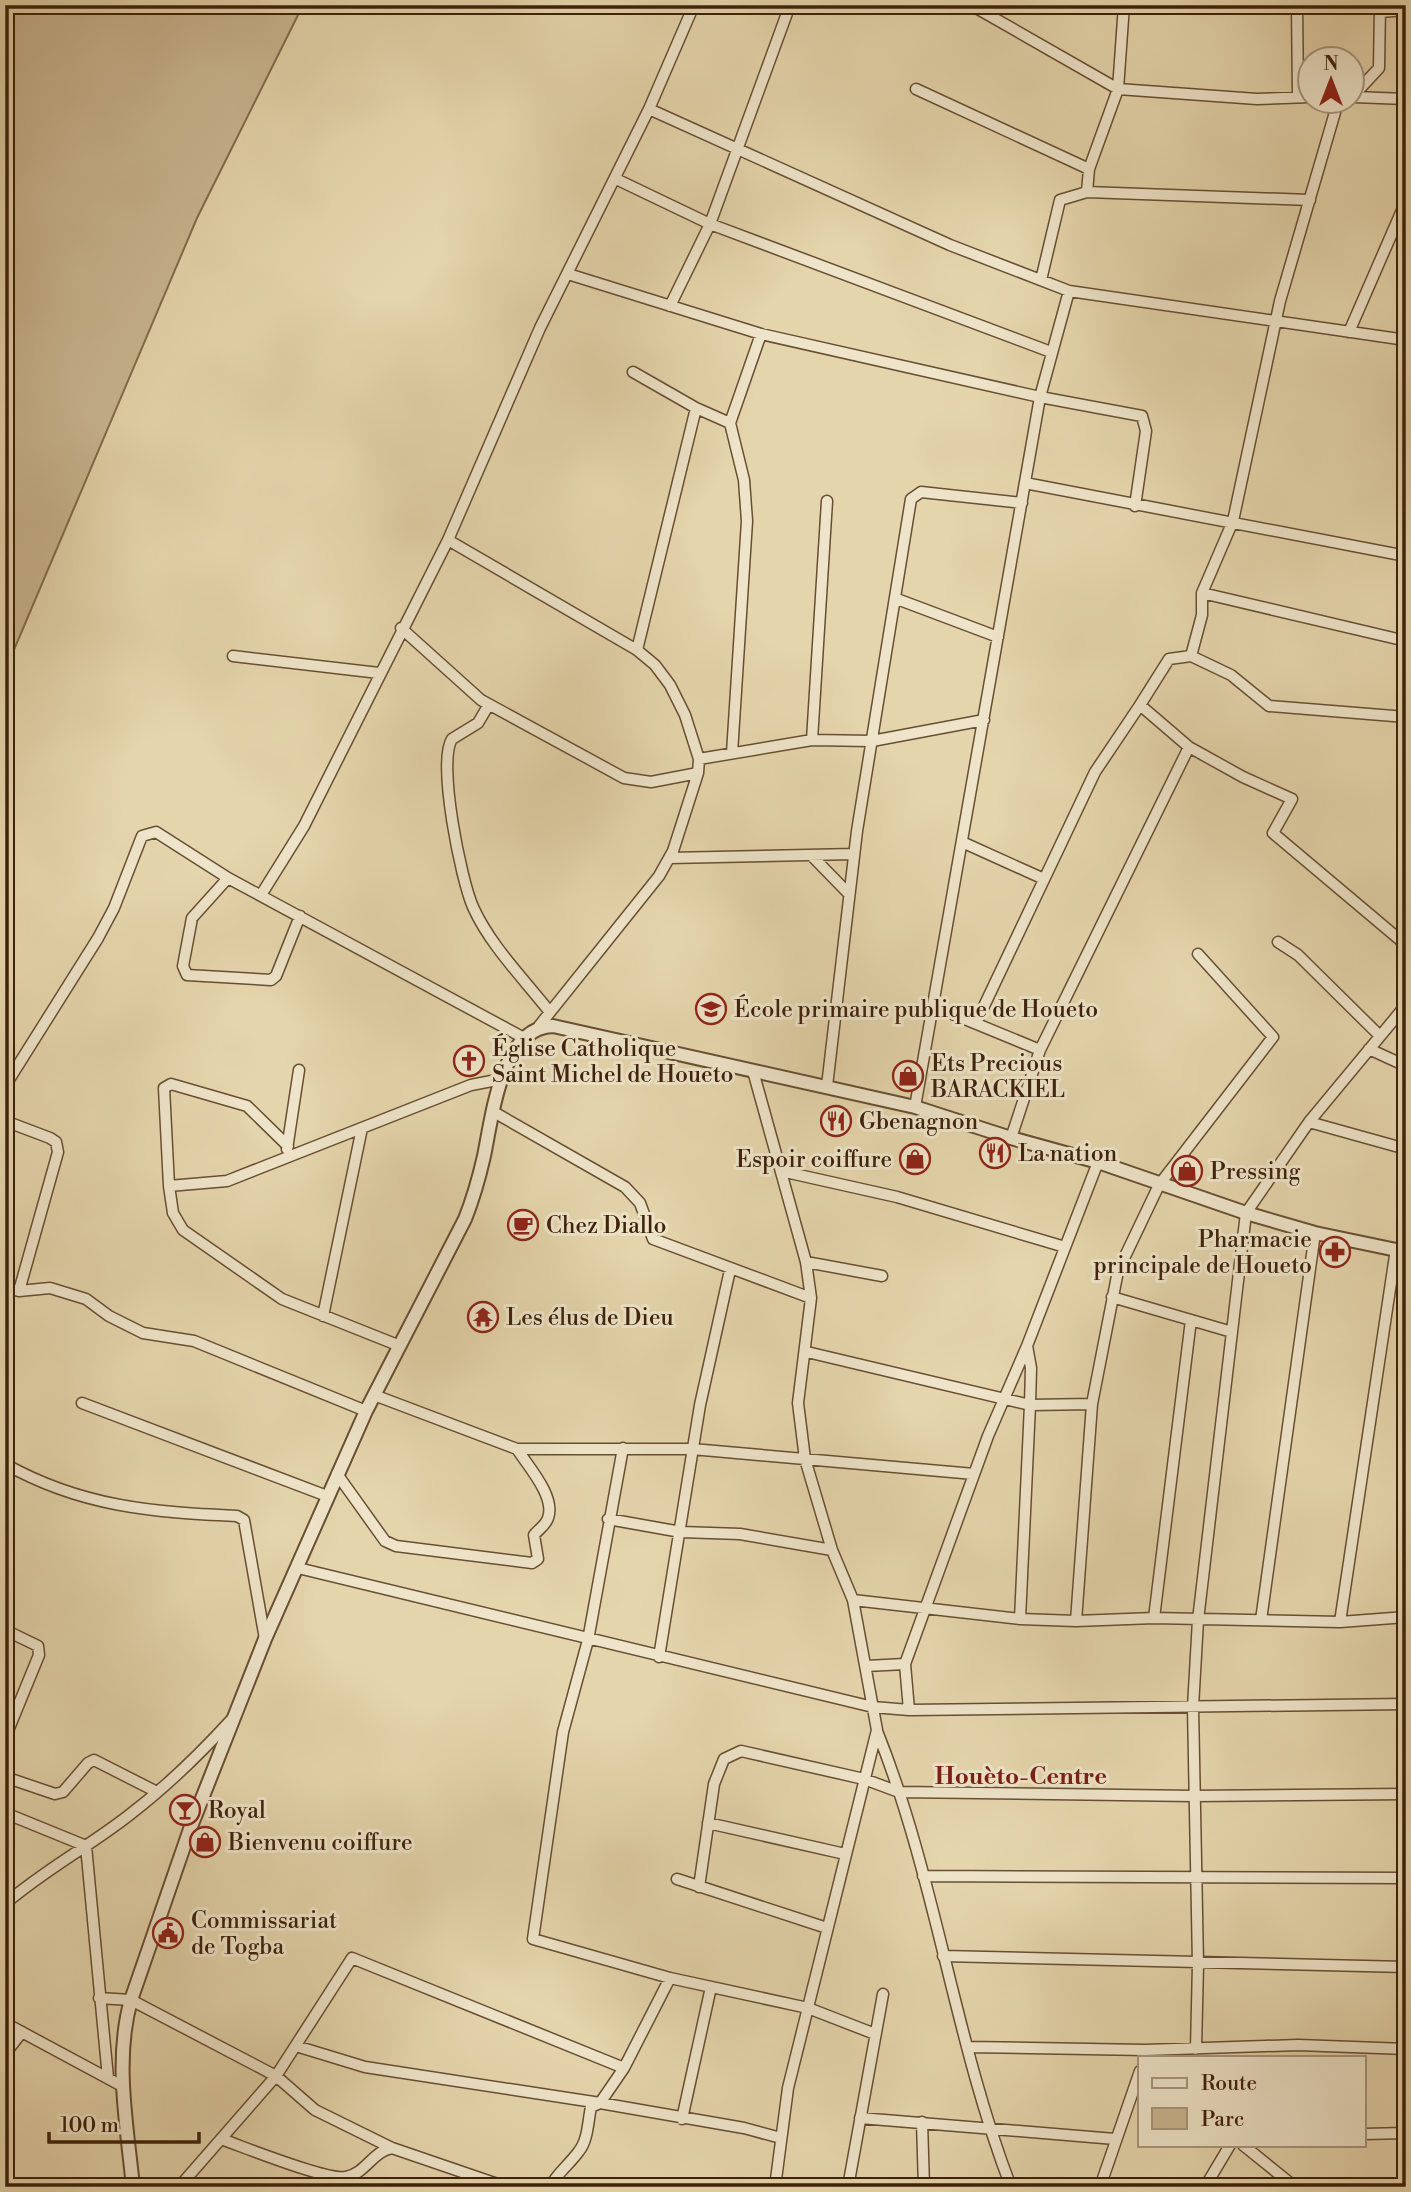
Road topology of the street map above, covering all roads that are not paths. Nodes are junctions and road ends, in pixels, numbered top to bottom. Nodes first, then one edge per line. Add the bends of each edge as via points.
1 (694, 5) edge
2 (790, 5) edge
3 (971, 5) edge
4 (1124, 5) edge
5 (1297, 5) edge
6 (1380, 9) edge
7 (1406, 10) edge
8 (1297, 46) edge
9 (1366, 82) edge
10 (916, 89) dead end
11 (1118, 89) junction
12 (1296, 96) edge
13 (1366, 97) edge
14 (1406, 99) edge
15 (649, 109) junction
16 (1334, 116) edge
17 (737, 148) junction
18 (1089, 169) junction
19 (616, 179) junction
20 (1087, 192) junction
21 (1310, 200) junction
22 (1406, 201) edge
23 (710, 224) junction
24 (568, 274) junction
25 (1041, 280) junction
26 (1069, 291) junction
27 (670, 306) junction
28 (1276, 321) junction
29 (1349, 332) junction
30 (761, 334) junction
31 (1406, 340) edge
32 (1051, 352) junction
33 (633, 372) dead end
34 (1040, 397) junction
35 (696, 408) junction
36 (730, 422) junction
37 (1026, 483) junction
38 (827, 501) dead end
39 (1022, 503) junction
40 (1135, 506) junction
41 (1233, 521) junction
42 (448, 540) junction
43 (1406, 556) edge
44 (1202, 593) junction
45 (897, 599) junction
46 (401, 628) junction
47 (998, 637) junction
48 (1406, 641) edge
49 (637, 650) junction
50 (233, 656) dead end
51 (1191, 656) junction
52 (379, 673) junction
53 (1140, 705) junction
54 (488, 706) junction
55 (1406, 717) edge
56 (984, 720) junction
57 (812, 740) junction
58 (872, 741) junction
59 (1189, 747) junction
60 (732, 753) junction
61 (699, 760) junction
62 (698, 773) junction
63 (962, 842) junction
64 (854, 854) junction
65 (811, 855) junction
66 (669, 858) junction
67 (228, 878) junction
68 (1044, 879) junction
69 (849, 894) junction
70 (261, 895) junction
71 (300, 916) junction
72 (1278, 942) dead end
73 (1406, 945) edge
74 (1198, 954) dead end
75 (1406, 1005) edge
76 (933, 1006) junction
77 (549, 1011) junction
78 (976, 1024) junction
79 (539, 1027) junction
80 (1380, 1036) junction
81 (524, 1038) junction
82 (1369, 1049) junction
83 (1040, 1050) junction
84 (1406, 1066) edge
85 (299, 1070) dead end
86 (753, 1071) junction
87 (502, 1079) junction
88 (5, 1086) edge
89 (827, 1086) junction
90 (915, 1107) junction
91 (492, 1111) junction
92 (5, 1122) edge
93 (1309, 1122) junction
94 (362, 1128) junction
95 (1012, 1138) junction
96 (288, 1146) junction
97 (1406, 1149) edge
98 (286, 1160) junction
99 (1098, 1162) junction
100 (781, 1171) junction
101 (1159, 1185) junction
102 (169, 1186) junction
103 (1246, 1213) junction
104 (1315, 1233) junction
105 (1065, 1247) junction
106 (1401, 1251) edge
107 (806, 1262) junction
108 (730, 1269) junction
109 (882, 1276) dead end
110 (5, 1287) edge
111 (19, 1291) junction
112 (1112, 1297) junction
113 (811, 1298) junction
114 (323, 1316) junction
115 (1191, 1320) junction
116 (1232, 1332) junction
117 (400, 1346) junction
118 (1027, 1346) junction
119 (807, 1352) junction
120 (374, 1395) junction
121 (1004, 1399) junction
122 (82, 1404) dead end
123 (1092, 1404) junction
124 (1030, 1405) junction
125 (366, 1411) junction
126 (623, 1448) junction
127 (517, 1449) junction
128 (692, 1450) junction
129 (805, 1459) junction
130 (5, 1464) edge
131 (337, 1474) junction
132 (974, 1474) junction
133 (327, 1496) junction
134 (607, 1519) junction
135 (681, 1532) junction
136 (832, 1550) junction
137 (298, 1568) junction
138 (853, 1600) junction
139 (927, 1607) junction
140 (1406, 1617) edge
141 (1154, 1618) junction
142 (1020, 1619) junction
143 (1198, 1620) junction
144 (1261, 1620) junction
145 (1076, 1621) junction
146 (1340, 1622) junction
147 (5, 1630) edge
148 (265, 1639) junction
149 (588, 1640) junction
150 (659, 1657) junction
151 (905, 1664) junction
152 (866, 1666) junction
153 (1406, 1704) edge
154 (873, 1707) junction
155 (1193, 1707) junction
156 (909, 1710) junction
157 (231, 1720) junction
158 (877, 1730) junction
159 (5, 1738) edge
160 (5, 1777) edge
161 (864, 1779) junction
162 (157, 1792) junction
163 (899, 1792) junction
164 (1406, 1794) edge
165 (1193, 1796) junction
166 (5, 1813) edge
167 (708, 1823) junction
168 (86, 1846) junction
169 (845, 1854) junction
170 (923, 1876) junction
171 (1406, 1878) edge
172 (677, 1879) dead end
173 (1195, 1879) junction
174 (699, 1887) junction
175 (5, 1905) edge
176 (827, 1927) junction
177 (943, 1956) junction
178 (1198, 1964) junction
179 (1406, 1967) edge
180 (670, 1978) junction
181 (711, 1987) junction
182 (883, 1994) dead end
183 (99, 1998) junction
184 (131, 2000) junction
185 (808, 2008) junction
186 (5, 2023) edge
187 (22, 2032) junction
188 (875, 2034) junction
189 (296, 2046) junction
190 (968, 2048) junction
191 (1196, 2049) junction
192 (1406, 2049) edge
193 (5, 2054) edge
194 (1145, 2054) edge
195 (624, 2068) junction
196 (276, 2076) junction
197 (1138, 2076) edge
198 (108, 2078) junction
199 (124, 2087) junction
200 (600, 2103) junction
201 (860, 2118) junction
202 (682, 2119) junction
203 (922, 2123) junction
204 (988, 2127) junction
205 (1406, 2133) edge
206 (1366, 2134) edge
207 (781, 2138) junction
208 (1115, 2138) junction
209 (221, 2139) junction
210 (1229, 2146) edge
211 (1244, 2146) edge
212 (392, 2148) junction
213 (133, 2187) edge
214 (179, 2187) edge
215 (506, 2187) edge
216 (550, 2187) edge
217 (775, 2187) edge
218 (848, 2187) edge
219 (924, 2187) edge
220 (1011, 2187) edge
221 (1100, 2187) edge
222 (1205, 2187) edge
223 (1295, 2187) edge

1 - 15 street
2 - 17 street
3 - 11 street
4 - 11 street
5 - 8 street
6 - 7 street
6 - 9 street via 1379,68
10 - 18 street
11 - 12 street via 1257,99
11 - 18 street
13 - 14 street
15 - 17 street
15 - 19 street
16 - 21 street
17 - 23 street
17 - 25 street via 950,245
18 - 20 street
19 - 23 street
19 - 24 street
20 - 21 street
20 - 25 street via 1060,200
21 - 28 street
22 - 29 street
23 - 27 street
23 - 32 street
24 - 27 street
24 - 42 street
25 - 26 street
26 - 28 street
26 - 32 street
27 - 30 street
28 - 29 street
28 - 41 street
29 - 31 street
30 - 34 street
30 - 36 street
32 - 34 street
33 - 35 street
34 - 37 street
34 - 40 street via 1142,416 1146,431
35 - 36 street
35 - 49 street
36 - 60 street via 744,480 747,521
37 - 39 street
37 - 40 street
38 - 57 street
39 - 45 street via 921,492 914,495
39 - 47 street
40 - 41 street
41 - 43 street
41 - 44 street
42 - 46 street
42 - 49 street
44 - 48 street
44 - 51 street via 1202,615
45 - 47 street
45 - 58 street
46 - 52 street
46 - 54 street
47 - 56 street
49 - 61 street via 670,685
50 - 52 street
51 - 53 street via 1169,659
51 - 55 street via 1231,675 1269,706
52 - 70 street via 303,826
53 - 59 street
53 - 68 street via 1095,772
54 - 62 street via 636,782
54 - 77 street via 478,723 452,739 446,759 463,871 472,906 486,931
56 - 58 street
56 - 63 street
57 - 58 street
57 - 60 street
58 - 64 street
59 - 73 street via 1292,799 1273,833
59 - 83 street
60 - 61 street
61 - 62 street
62 - 66 street
63 - 68 street
63 - 76 street
64 - 65 street
64 - 69 street
65 - 66 street
65 - 69 street
66 - 77 street via 635,910
67 - 70 street
67 - 71 street via 192,918 183,966 187,975 271,980
67 - 88 street via 156,831 142,836 98,938
68 - 78 street
69 - 89 street
70 - 71 street
71 - 81 street
72 - 80 street via 1298,955
74 - 101 street via 1273,1037
75 - 80 street
76 - 78 street
76 - 90 street
77 - 79 street
78 - 83 street
79 - 81 street
79 - 86 street via 553,1026
80 - 82 street
81 - 87 street
82 - 84 street
82 - 93 street
83 - 95 street
85 - 96 street
86 - 89 street
86 - 100 street
87 - 91 street
87 - 94 street via 471,1085
89 - 90 street
90 - 95 street
91 - 108 street via 625,1187 640,1203 653,1239
91 - 117 street via 474,1196
92 - 111 street via 50,1138 58,1152
93 - 97 street
93 - 103 street
94 - 98 street
94 - 114 street
95 - 99 street
96 - 98 street
96 - 102 street via 247,1106 167,1085
98 - 102 street via 228,1181
99 - 101 street
99 - 105 street
100 - 105 street via 897,1197
100 - 107 street
101 - 103 street
101 - 112 street via 1118,1271
102 - 114 street via 173,1213 183,1230 282,1299
103 - 104 street
103 - 116 street
104 - 106 street
104 - 144 street
105 - 118 street
106 - 146 street
107 - 109 street
107 - 113 street
108 - 113 street
108 - 128 street
110 - 111 street
111 - 125 street via 50,1288 86,1299 142,1333 194,1340
112 - 115 street
112 - 123 street
113 - 119 street
114 - 117 street
115 - 116 street
115 - 141 street
116 - 143 street
117 - 120 street
118 - 121 street
118 - 124 street
119 - 121 street
119 - 129 street via 798,1404
120 - 125 street
120 - 127 street
121 - 124 street
121 - 132 street
122 - 133 street
123 - 124 street
123 - 145 street
124 - 142 street
125 - 131 street
126 - 127 street
126 - 128 street
126 - 134 street
127 - 131 street via 549,1507 547,1522 534,1535 538,1559 532,1563 385,1541
128 - 129 street
128 - 135 street
129 - 132 street
129 - 136 street
130 - 148 street via 39,1483 127,1509 244,1520
131 - 133 street
132 - 139 street
133 - 137 street
134 - 135 street
134 - 149 street
135 - 136 street via 740,1534
135 - 150 street
136 - 138 street
137 - 148 street
137 - 149 street
138 - 139 street
138 - 152 street
139 - 142 street
139 - 151 street
140 - 146 street
141 - 143 street
141 - 145 street
142 - 145 street
143 - 144 street
143 - 155 street
144 - 146 street
147 - 159 street via 38,1646 38,1656
148 - 157 street
149 - 150 street
149 - 180 street via 564,1732 533,1939
150 - 154 street
151 - 152 street
151 - 156 street
152 - 154 street
153 - 155 street
154 - 156 street
154 - 158 street
155 - 156 street
155 - 165 street
157 - 162 street
157 - 184 street
158 - 161 street
158 - 163 street
160 - 162 street via 55,1794 63,1792 94,1760
161 - 163 street
161 - 167 street via 741,1751 724,1759 714,1784
161 - 169 street
162 - 168 street
163 - 165 street
163 - 170 street
164 - 165 street
165 - 173 street
166 - 168 street
167 - 169 street
167 - 174 street
168 - 175 street
168 - 183 street
169 - 176 street
170 - 173 street
170 - 177 street
171 - 173 street
172 - 174 street
173 - 178 street
174 - 176 street
176 - 185 street
177 - 178 street
177 - 190 street
178 - 179 street
178 - 191 street
180 - 181 street
180 - 195 street
181 - 185 street
181 - 202 street
182 - 188 street
183 - 184 street
183 - 198 street
184 - 196 street
184 - 199 street via 121,2042
185 - 188 street
185 - 207 street
186 - 187 street
187 - 193 street
187 - 198 street
188 - 201 street
189 - 195 street via 352,1958
189 - 196 street
189 - 200 street via 365,2067
190 - 194 street
190 - 204 street
191 - 192 street via 1298,2045
191 - 194 street
195 - 200 street
196 - 209 street
196 - 212 street via 314,2110
197 - 208 street
198 - 199 street
199 - 213 street
200 - 202 street
200 - 216 street via 591,2107 579,2153
201 - 203 street
201 - 218 street
202 - 207 street
203 - 204 street
203 - 219 street
204 - 208 street
204 - 220 street
205 - 206 street
207 - 217 street
208 - 221 street
209 - 212 street via 335,2177 356,2173 384,2149
209 - 214 street
210 - 222 street
211 - 223 street
212 - 215 street

